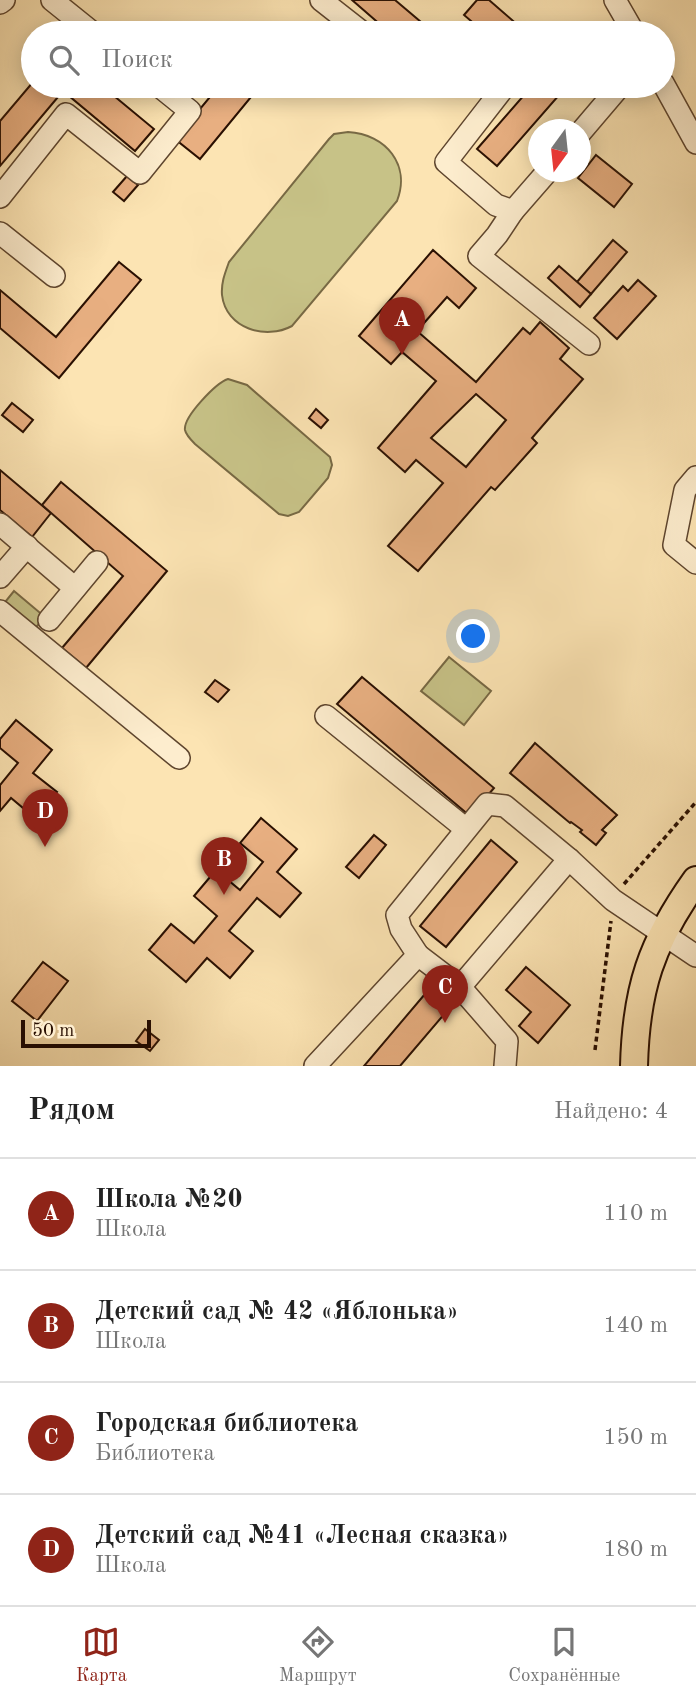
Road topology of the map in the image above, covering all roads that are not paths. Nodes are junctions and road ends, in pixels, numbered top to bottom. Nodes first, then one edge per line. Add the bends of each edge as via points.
1 (51, 0) edge
2 (321, 0) edge
3 (615, 0) edge
4 (78, 21) edge
5 (348, 21) edge
6 (627, 21) edge
7 (178, 98) edge
8 (496, 98) edge
9 (610, 98) edge
10 (671, 98) edge
11 (591, 120) edge
12 (696, 143) edge
13 (7, 173) edge
14 (538, 182) edge
15 (0, 197) edge
16 (513, 211) junction
17 (0, 233) edge
18 (54, 276) dead end
19 (589, 344) dead end
20 (696, 477) edge
21 (0, 524) edge
22 (27, 546) junction
23 (97, 562) dead end
24 (696, 564) edge
25 (0, 577) edge
26 (75, 587) junction
27 (0, 611) edge
28 (49, 620) dead end
29 (327, 716) dead end
30 (179, 758) dead end
31 (466, 829) junction
32 (569, 859) junction
33 (696, 880) edge
34 (662, 932) junction
35 (418, 955) junction
36 (696, 956) edge
37 (460, 987) junction
38 (315, 1066) edge
39 (505, 1066) edge
40 (634, 1066) edge

1 - 4 street
2 - 5 street
3 - 6 street
7 - 13 street via 190,111 140,173 66,114
8 - 16 street via 446,162 496,205
9 - 11 street
10 - 12 street
13 - 15 street
14 - 16 street
16 - 19 street via 479,256
17 - 18 street
20 - 24 street via 685,490 674,545
21 - 22 street
22 - 25 street
22 - 26 street
23 - 26 street
26 - 28 street
27 - 30 street
29 - 31 street
31 - 32 street via 487,804 505,806
31 - 35 street via 397,915
32 - 34 street via 613,900
32 - 37 street
33 - 34 main road
34 - 36 street
34 - 40 main road via 641,992
35 - 37 street
35 - 38 street
37 - 39 street via 507,1041

